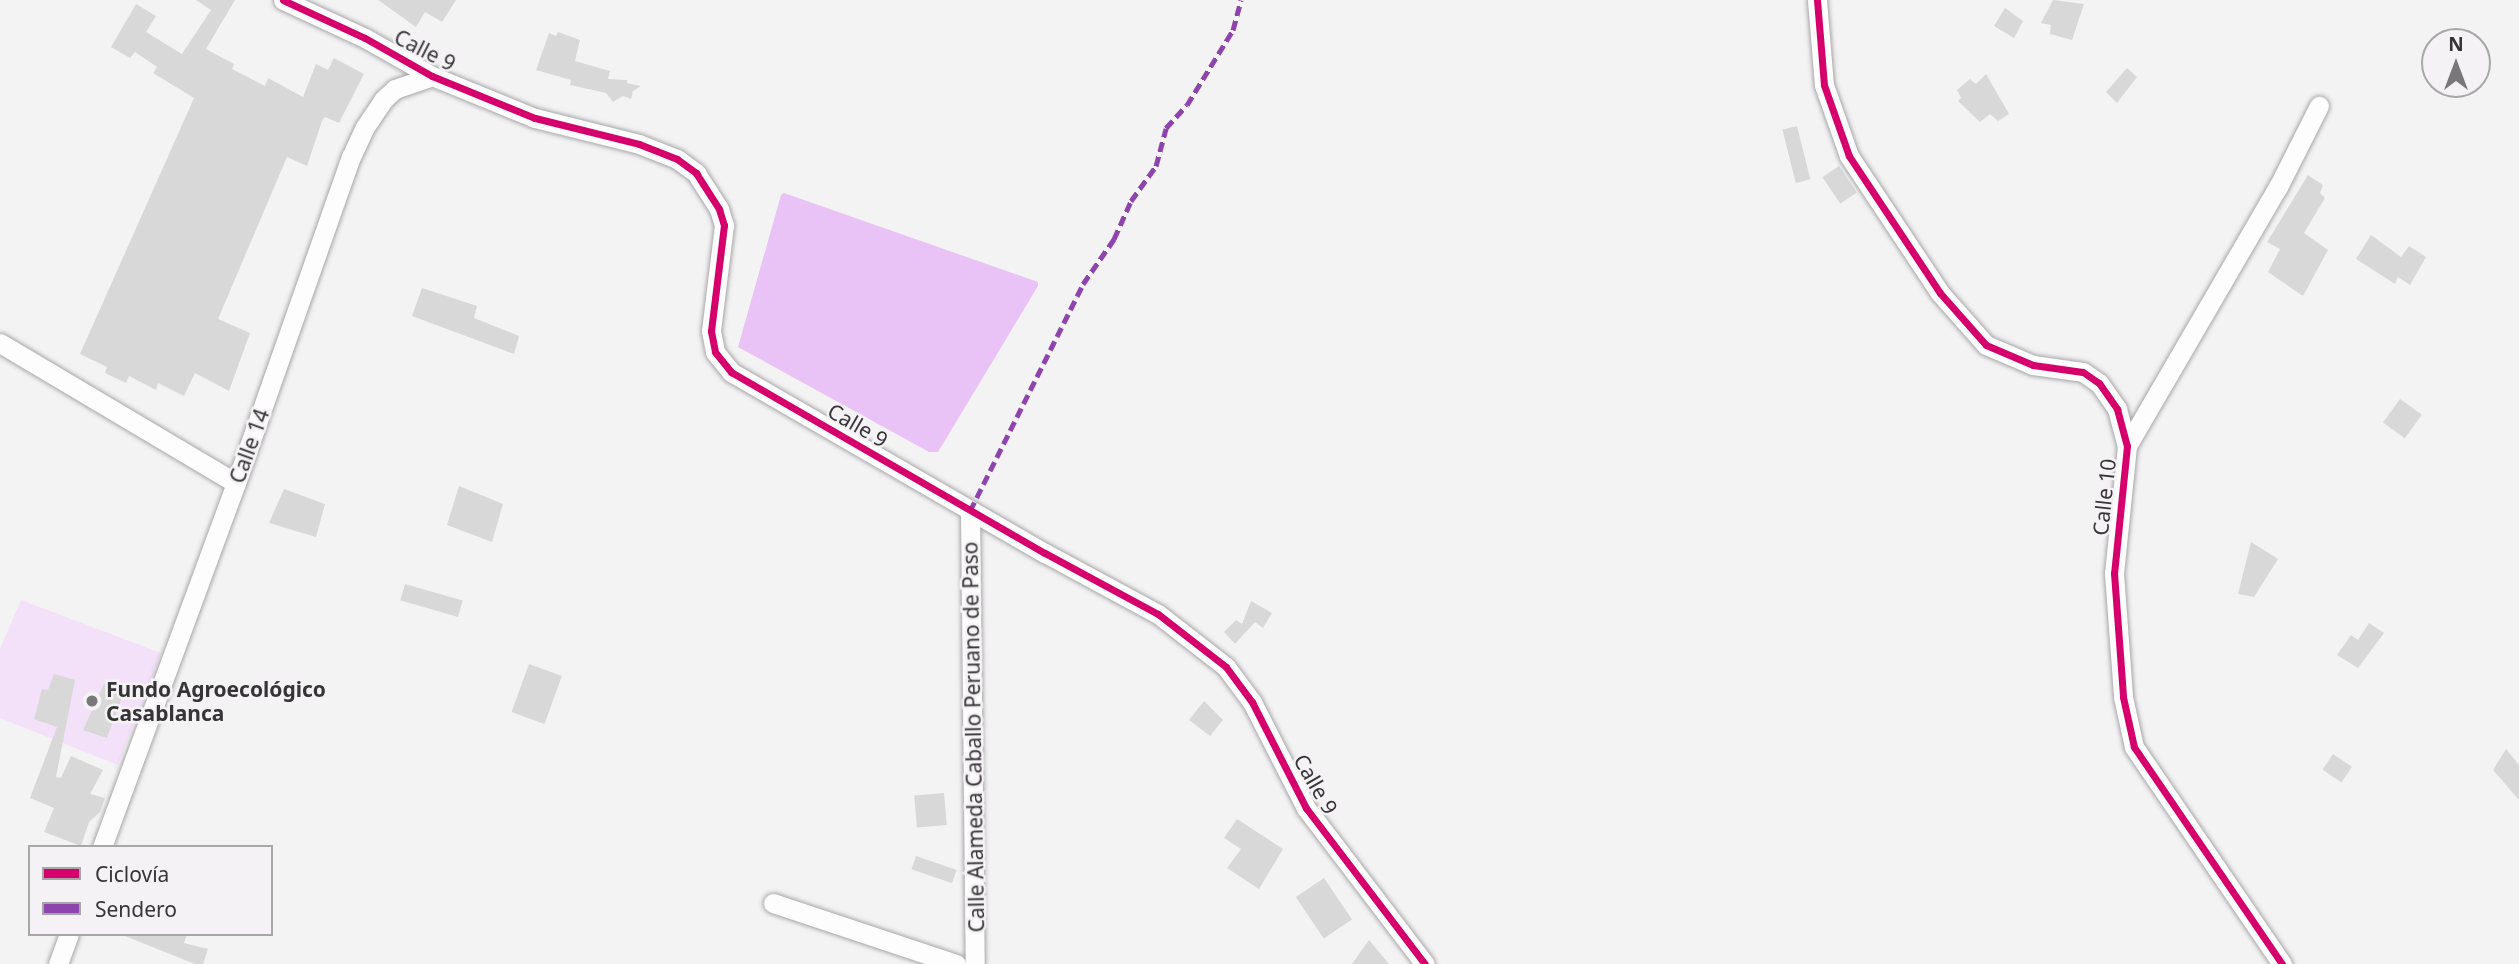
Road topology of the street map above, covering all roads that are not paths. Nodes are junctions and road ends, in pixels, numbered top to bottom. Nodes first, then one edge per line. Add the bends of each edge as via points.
1 (284, 0) edge
2 (1817, 0) edge
3 (432, 76) junction
4 (2319, 106) dead end
5 (0, 343) edge
6 (2127, 446) junction
7 (236, 483) junction
8 (970, 511) junction
9 (103, 845) edge
10 (773, 903) dead end
11 (68, 936) edge
12 (58, 964) edge
13 (956, 964) edge
14 (975, 964) edge
15 (1425, 964) edge
16 (2282, 964) edge

1 - 3 street, Calle 9
2 - 6 street, Calle 10 via 1824,86 1849,156 1932,282 1986,345 2032,365 2083,372 2099,383 2117,410
3 - 7 street, Calle 14 via 395,89 365,127
3 - 8 street, Calle 9 via 535,118 639,144 677,159 696,173 719,208 724,225 711,331 715,352 731,372
4 - 6 street
5 - 7 street
6 - 16 street, Calle 10 via 2114,573 2123,697 2134,747
7 - 9 street, Calle 14
8 - 14 street, Calle Alameda Caballo Peruano de Paso
8 - 15 street, Calle 9 via 1158,614 1226,667 1252,702 1306,808
10 - 13 street
11 - 12 street

